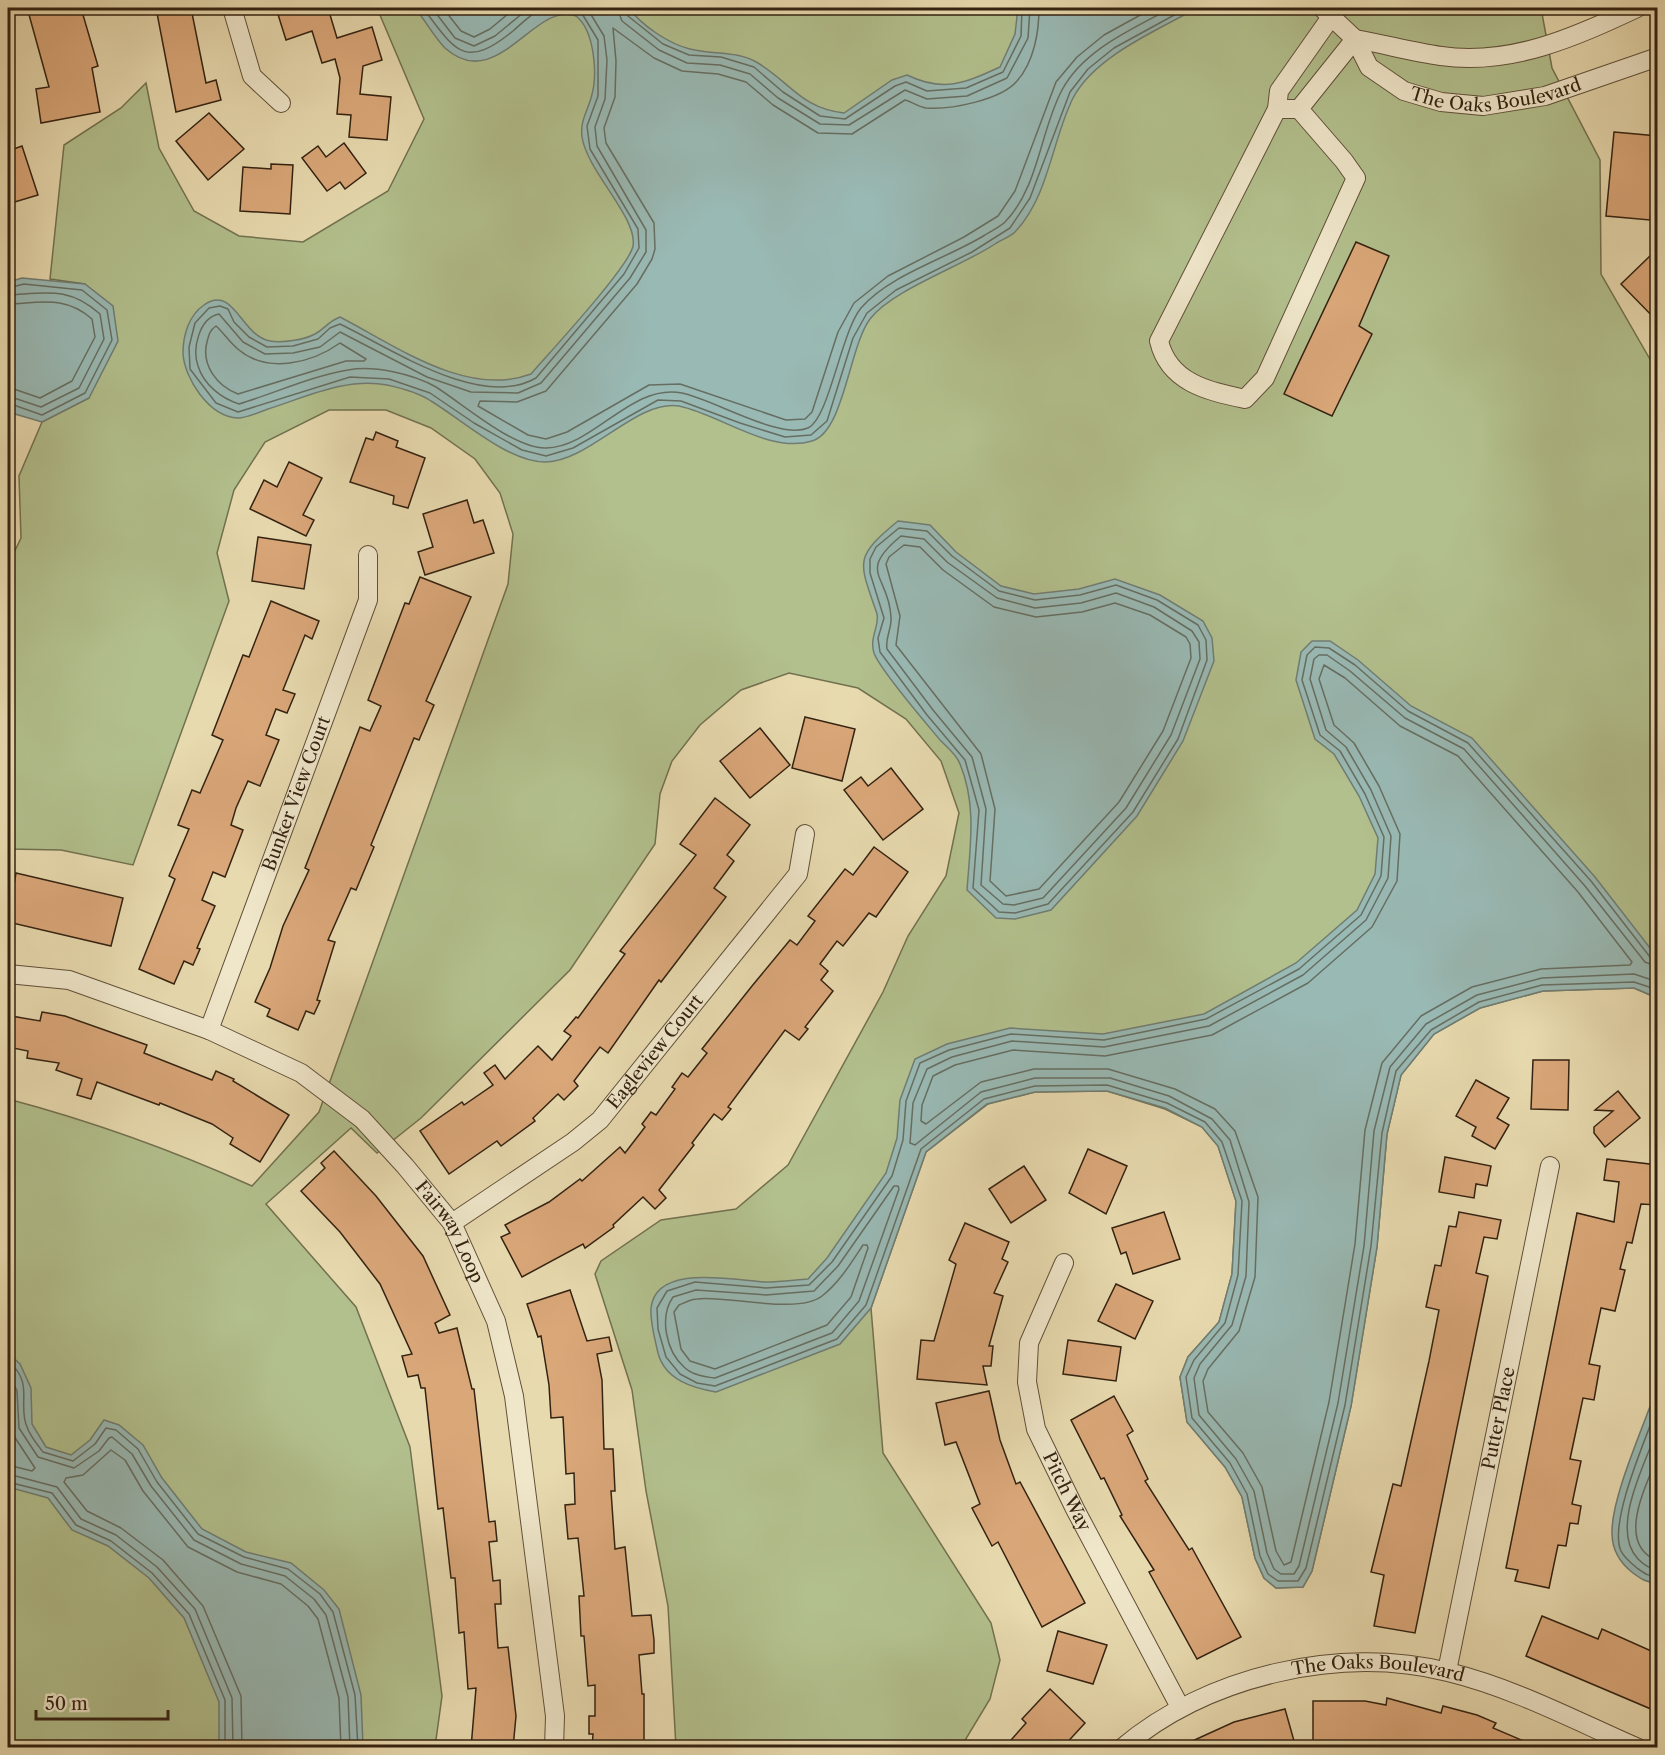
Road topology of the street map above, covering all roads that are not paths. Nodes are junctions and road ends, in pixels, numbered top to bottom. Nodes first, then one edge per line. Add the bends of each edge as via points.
1 (232, 8) edge
2 (1637, 8) edge
3 (1326, 12) edge
4 (1355, 39) junction
5 (1658, 57) edge
6 (282, 103) dead end
7 (1277, 109) junction
8 (1299, 109) junction
9 (368, 555) dead end
10 (805, 834) dead end
11 (8, 974) edge
12 (209, 1030) junction
13 (1550, 1166) dead end
14 (452, 1223) junction
15 (1064, 1263) dead end
16 (1447, 1671) junction
17 (1180, 1707) junction
18 (554, 1748) edge
19 (1122, 1748) edge
20 (1638, 1748) edge

1 - 6 street via 252,75
2 - 4 street, The Oaks Boulevard via 1543,48 1506,56 1442,56
3 - 4 street, The Oaks Boulevard
3 - 7 street via 1280,91
4 - 5 street, The Oaks Boulevard via 1369,67 1404,91 1441,102 1483,106 1545,96
4 - 8 street
7 - 8 street
7 - 8 street via 1159,341 1163,357 1178,376 1210,391 1245,399 1265,378 1356,178
9 - 12 street, Bunker View Court via 368,600
10 - 14 street, Eagleview Court via 798,874 600,1119 573,1142
11 - 12 street, Fairway Loop via 69,980
12 - 14 street, Fairway Loop via 301,1073 362,1119
13 - 16 street, Putter Place
14 - 18 street, Fairway Loop via 496,1321 514,1396 555,1716
15 - 17 street, Pitch Way via 1029,1343 1028,1382 1036,1429
16 - 17 street, The Oaks Boulevard via 1379,1662 1338,1664 1288,1671 1233,1686
16 - 20 street, The Oaks Boulevard via 1507,1690
17 - 19 street, The Oaks Boulevard

